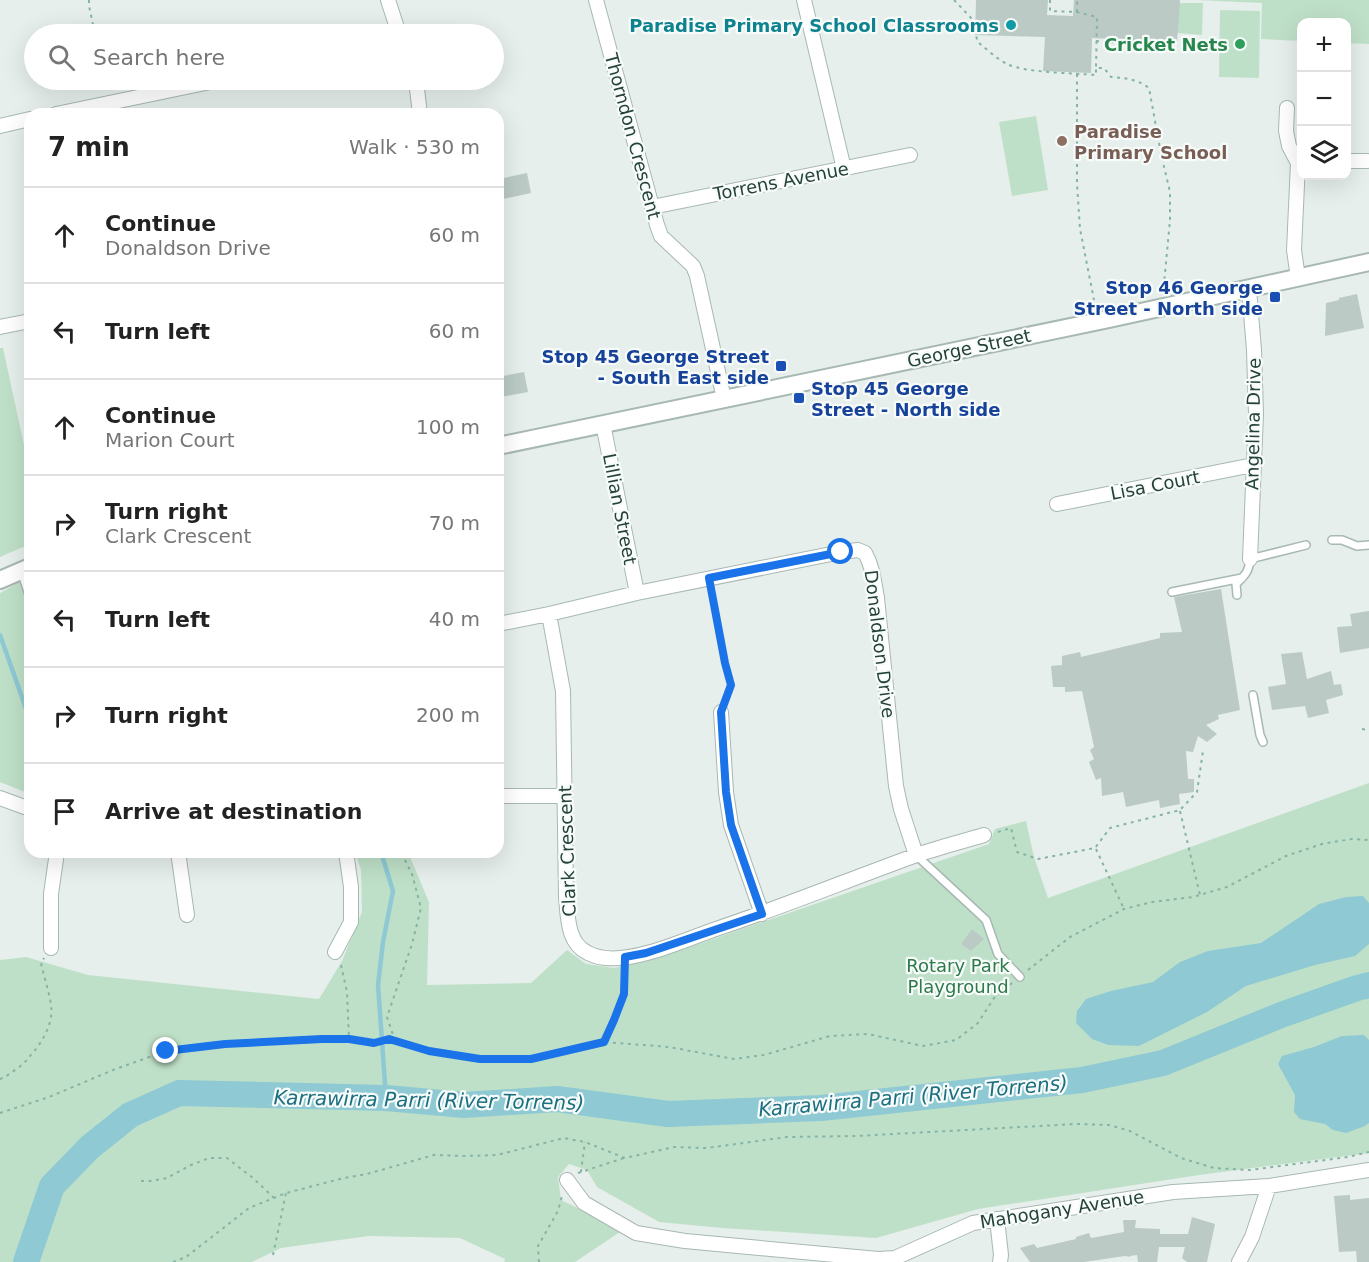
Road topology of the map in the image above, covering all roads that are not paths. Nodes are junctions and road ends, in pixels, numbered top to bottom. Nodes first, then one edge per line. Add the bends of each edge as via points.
1 (388, 0) edge
2 (596, 0) edge
3 (804, 0) edge
4 (396, 24) edge
5 (172, 90) edge
6 (417, 90) edge
7 (85, 108) edge
8 (419, 108) edge
9 (1287, 108) dead end
10 (24, 120) edge
11 (0, 126) edge
12 (910, 155) dead end
13 (1297, 158) edge
14 (1351, 161) edge
15 (1367, 161) dead end
16 (844, 169) junction
17 (1299, 180) edge
18 (652, 207) junction
19 (1369, 262) edge
20 (1298, 278) junction
21 (1249, 289) junction
22 (24, 322) edge
23 (0, 327) edge
24 (724, 399) junction
25 (603, 424) junction
26 (504, 445) edge
27 (1253, 465) junction
28 (1057, 504) dead end
29 (1332, 540) dead end
30 (1306, 545) dead end
31 (1369, 545) edge
32 (1250, 559) junction
33 (24, 570) edge
34 (1242, 578) junction
35 (0, 580) edge
36 (1172, 592) dead end
37 (637, 593) junction
38 (1237, 595) dead end
39 (549, 614) junction
40 (504, 623) edge
41 (1253, 695) dead end
42 (721, 712) road end
43 (1263, 742) dead end
44 (504, 796) edge
45 (564, 796) junction
46 (0, 798) edge
47 (24, 806) edge
48 (984, 836) road end
49 (916, 855) junction
50 (56, 858) edge
51 (179, 858) edge
52 (347, 858) edge
53 (762, 914) junction
54 (188, 915) dead end
55 (51, 948) road end
56 (336, 949) road end
57 (1020, 977) road end
58 (1369, 1170) edge
59 (567, 1180) road end
60 (1269, 1186) junction
61 (997, 1219) junction
62 (1000, 1262) edge
63 (1239, 1262) edge

1 - 4 street
2 - 18 street, Thorndon Crescent
3 - 16 street
5 - 7 street
6 - 8 street
9 - 13 street via 1286,131
10 - 11 street
12 - 16 street, Torrens Avenue
14 - 15 street
16 - 18 street, Torrens Avenue
17 - 20 street via 1294,250
18 - 24 street, Thorndon Crescent via 662,236 693,266 697,276
19 - 20 street, George Street
20 - 21 street, George Street
21 - 24 street, George Street
21 - 27 street, Angelina Drive via 1256,414
22 - 23 street
24 - 25 street, George Street
25 - 26 street, George Street
25 - 37 street, Lillian Street
27 - 28 street, Lisa Court
27 - 32 street, Angelina Drive
29 - 31 lane
30 - 32 lane
32 - 34 lane via 1250,567
33 - 35 street
34 - 36 lane
34 - 38 lane via 1236,584
37 - 39 street, Donaldson Drive
37 - 49 street, Donaldson Drive via 841,552 865,553 877,598 896,786
39 - 40 street, Donaldson Drive
39 - 45 street, Clark Crescent via 563,691
41 - 43 lane
42 - 53 street via 731,825
44 - 45 street
45 - 53 street, Clark Crescent via 566,897 571,934 588,953 601,957 646,953
46 - 47 street
48 - 49 street, Clark Crescent
49 - 53 street, Clark Crescent
49 - 57 lane via 986,920 998,954
50 - 55 street via 51,894
51 - 54 street
52 - 56 street via 351,922
58 - 60 street, Mahogany Avenue
59 - 61 street, Mahogany Avenue via 584,1203 636,1233 878,1259 895,1258 973,1223
60 - 61 street, Mahogany Avenue via 1173,1192
60 - 63 street
61 - 62 street

